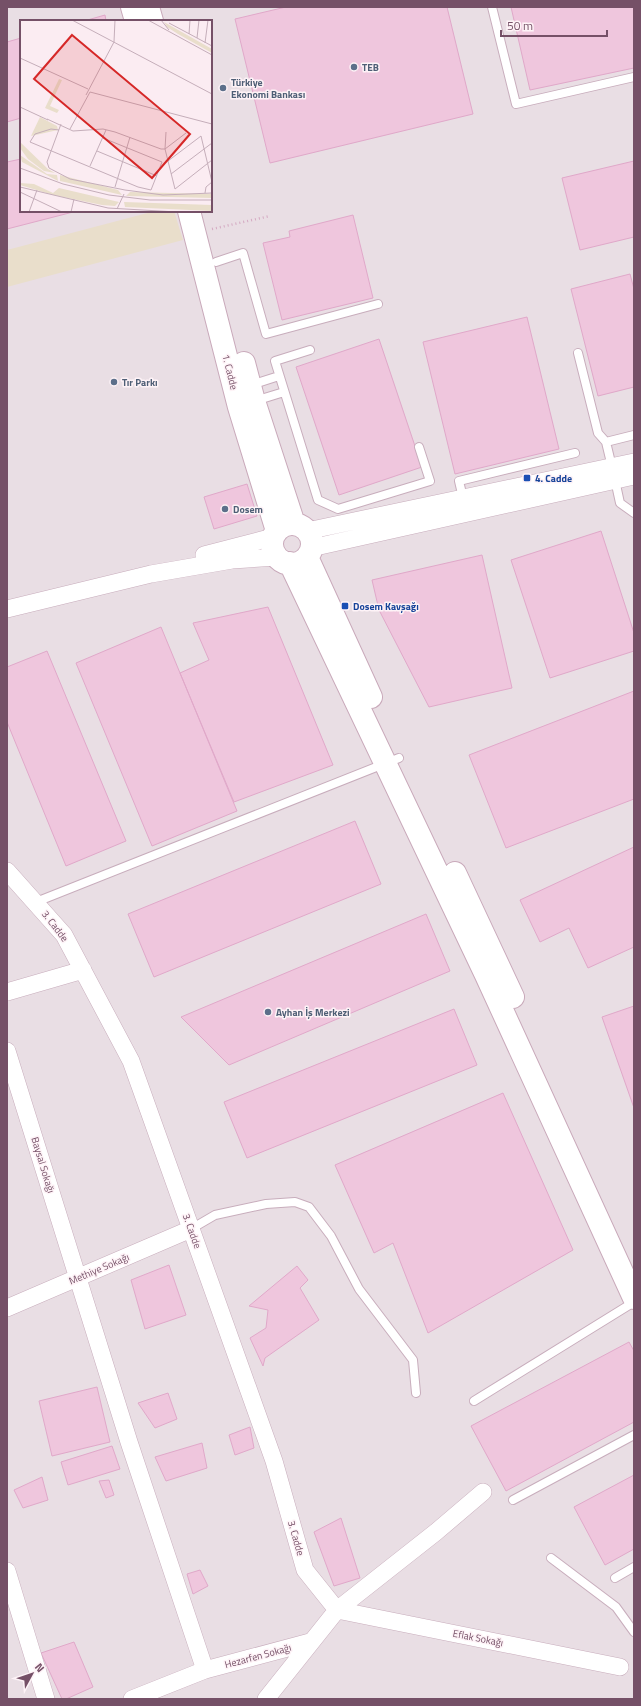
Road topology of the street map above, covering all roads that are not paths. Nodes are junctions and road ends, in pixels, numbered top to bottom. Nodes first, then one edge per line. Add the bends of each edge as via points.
1 (132, 7) edge
2 (148, 7) edge
3 (492, 7) edge
4 (136, 20) edge
5 (152, 20) edge
6 (634, 77) edge
7 (189, 212) edge
8 (205, 220) edge
9 (210, 263) junction
10 (378, 304) dead end
11 (310, 350) dead end
12 (578, 354) dead end
13 (279, 376) junction
14 (284, 392) junction
15 (244, 395) junction
16 (634, 435) edge
17 (606, 442) junction
18 (419, 447) dead end
19 (575, 453) dead end
20 (634, 462) edge
21 (613, 473) junction
22 (634, 476) edge
23 (464, 506) junction
24 (634, 513) edge
25 (292, 544) junction
26 (7, 609) edge
27 (393, 760) junction
28 (7, 871) edge
29 (36, 902) junction
30 (83, 970) junction
31 (7, 992) edge
32 (7, 1051) edge
33 (191, 1229) junction
34 (634, 1262) edge
35 (79, 1279) junction
36 (634, 1298) edge
37 (634, 1302) edge
38 (7, 1308) edge
39 (416, 1393) dead end
40 (474, 1402) dead end
41 (634, 1435) edge
42 (483, 1492) dead end
43 (513, 1500) dead end
44 (551, 1558) dead end
45 (634, 1567) edge
46 (7, 1571) edge
47 (615, 1578) dead end
48 (337, 1610) junction
49 (634, 1632) edge
50 (310, 1642) junction
51 (620, 1667) dead end
52 (205, 1670) junction
53 (46, 1699) edge
54 (132, 1699) edge
55 (266, 1699) edge

1 - 4 street
2 - 5 street
3 - 6 lane via 516,104
7 - 9 street, 1. Cadde
8 - 9 street, 1. Cadde
9 - 10 lane via 243,253 266,334
9 - 15 street, 1. Cadde
11 - 13 lane via 275,361
12 - 17 lane via 598,433
13 - 14 lane
13 - 15 lane
14 - 15 lane
14 - 18 lane via 318,500 338,510 430,481
15 - 25 street, 1. Cadde
16 - 17 lane
17 - 21 lane
19 - 23 lane via 459,480
20 - 21 street
21 - 22 street
21 - 23 street
21 - 24 lane via 620,503
23 - 25 street
25 - 26 street via 199,557 151,574
25 - 27 street, 1. Cadde
27 - 29 lane
27 - 34 street via 473,911
27 - 36 street
28 - 29 street, 3. Cadde
29 - 30 street, 3. Cadde via 64,935
30 - 31 street
30 - 33 street, 3. Cadde via 131,1060
32 - 35 street, Baysal Sokağı
33 - 35 street, Methiye Sokağı
33 - 39 lane via 215,1215 266,1204 295,1202 309,1208 331,1236 359,1289 413,1360
33 - 48 street, 3. Cadde via 274,1461 305,1570
35 - 38 street, Methiye Sokağı
35 - 52 street, Baysal Sokağı via 129,1442
37 - 40 lane
41 - 43 lane
42 - 48 street
44 - 49 lane via 616,1607
45 - 47 lane
46 - 53 street
48 - 50 street
48 - 51 street, Eflak Sokağı
50 - 52 street, Hezarfen Sokağı
50 - 55 street
52 - 54 street, Hezarfen Sokağı

